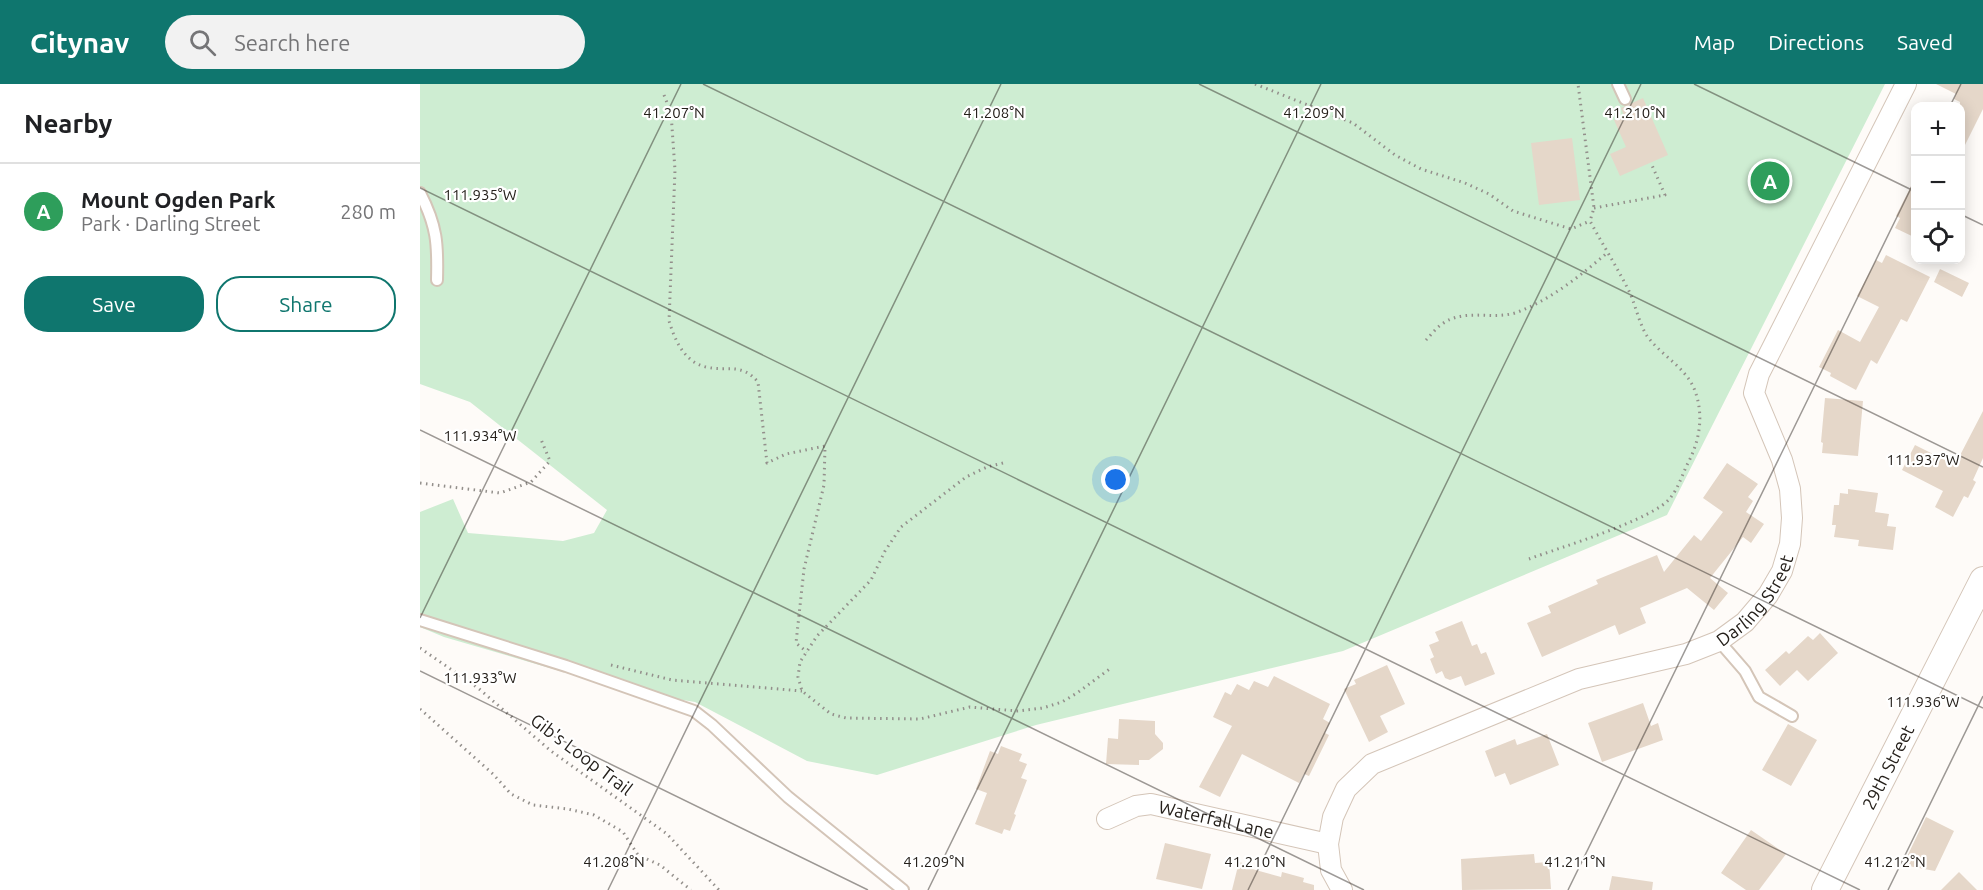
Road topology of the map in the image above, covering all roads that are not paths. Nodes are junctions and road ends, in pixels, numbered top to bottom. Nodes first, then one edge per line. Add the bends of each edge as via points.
1 (1618, 84) edge
2 (1906, 84) edge
3 (1625, 99) dead end
4 (420, 193) edge
5 (437, 280) dead end
6 (1983, 580) edge
7 (420, 620) edge
8 (1719, 641) junction
9 (1792, 716) dead end
10 (1107, 819) dead end
11 (1328, 844) junction
12 (903, 890) edge
13 (1342, 890) edge
14 (1825, 890) edge

1 - 3 lane
2 - 8 street, Darling Street via 1759,374 1754,393 1790,489 1790,544 1782,571 1768,595 1745,622
4 - 5 lane via 432,216 438,245
6 - 14 street, 29th Street
7 - 12 lane via 694,711 788,797
8 - 9 lane via 1745,671 1759,697
8 - 11 street, Darling Street via 1686,654 1579,679 1372,764 1346,789 1333,817
10 - 11 street, Waterfall Lane via 1151,804
11 - 13 street, Darling Street via 1331,870

